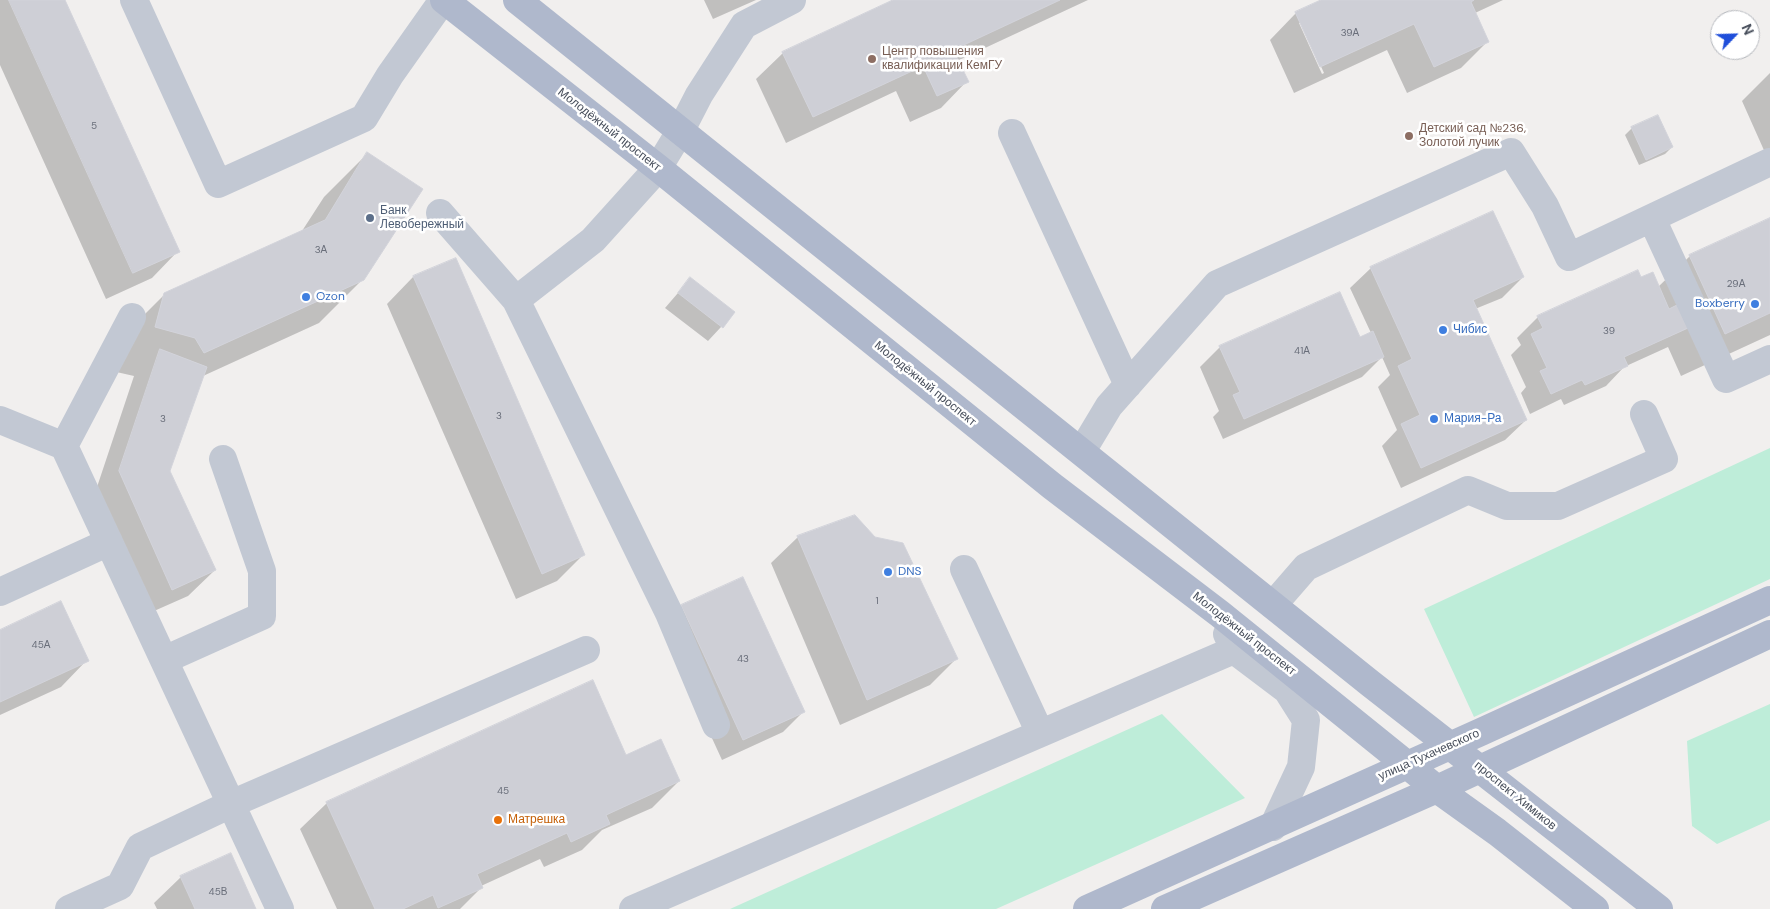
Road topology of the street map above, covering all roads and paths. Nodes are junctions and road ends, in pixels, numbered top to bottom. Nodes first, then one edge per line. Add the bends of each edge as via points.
1 (134, 0) edge
2 (443, 0) edge
3 (517, 0) edge
4 (792, 0) edge
5 (681, 130) junction
6 (1012, 133) dead end
7 (1770, 162) edge
8 (658, 168) junction
9 (440, 213) dead end
10 (1652, 219) junction
11 (516, 300) junction
12 (132, 317) dead end
13 (1770, 359) edge
14 (1128, 385) junction
15 (1644, 414) dead end
16 (0, 420) edge
17 (64, 446) junction
18 (1082, 451) junction
19 (223, 459) dead end
20 (109, 542) junction
21 (964, 569) dead end
22 (0, 592) edge
23 (1770, 600) edge
24 (1273, 605) junction
25 (1220, 614) junction
26 (1770, 634) edge
27 (586, 650) dead end
28 (1234, 650) junction
29 (164, 660) junction
30 (716, 724) dead end
31 (1040, 733) junction
32 (1451, 745) junction
33 (1407, 765) junction
34 (1481, 768) junction
35 (1437, 789) junction
36 (230, 804) junction
37 (1272, 827) junction
38 (69, 909) edge
39 (280, 909) edge
40 (633, 909) edge
41 (1087, 909) edge
42 (1165, 909) edge
43 (1596, 909) edge
44 (1659, 909) edge

1 - 2 lane via 218,184 364,118
2 - 8 main road, Молодёжный проспект
3 - 5 main road
4 - 5 lane via 744,25
5 - 8 lane
5 - 18 main road
6 - 14 lane
7 - 10 lane
8 - 11 lane via 593,240
8 - 25 main road, Молодёжный проспект via 1052,486
9 - 11 lane
10 - 13 lane via 1726,379
10 - 14 lane via 1569,257 1545,206 1511,152 1218,284
11 - 30 lane via 669,613
12 - 17 lane
14 - 18 lane via 1109,406
15 - 24 lane via 1664,459 1558,506 1507,506 1468,490 1306,567
16 - 17 lane
17 - 20 lane
18 - 24 main road
19 - 29 lane via 262,571 262,616
20 - 22 lane
20 - 29 lane
21 - 31 lane
23 - 32 main road, улица Тухачевского
24 - 32 main road, проспект Химиков
25 - 28 lane
25 - 33 main road, Молодёжный проспект
26 - 34 main road
27 - 36 lane
28 - 31 lane
28 - 37 lane via 1287,690 1306,720 1301,768
29 - 36 lane
31 - 40 lane
32 - 33 main road, улица Тухачевского
32 - 34 main road, проспект Химиков
33 - 35 main road
33 - 37 main road, улица Тухачевского
34 - 35 main road
34 - 44 main road, проспект Химиков
35 - 42 main road
35 - 43 main road
36 - 38 lane via 140,847 120,886
36 - 39 lane
37 - 41 main road, улица Тухачевского

